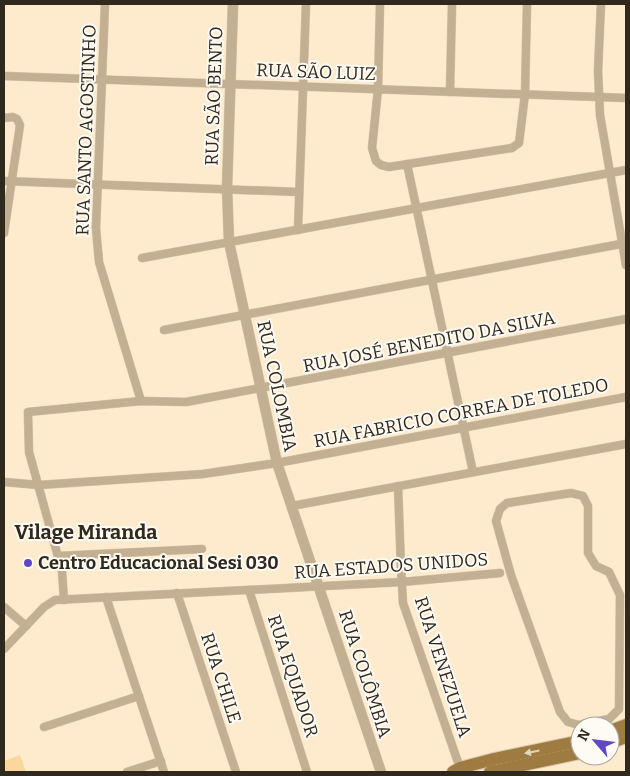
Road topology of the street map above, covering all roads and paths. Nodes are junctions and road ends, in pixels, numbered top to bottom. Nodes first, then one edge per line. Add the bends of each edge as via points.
1 (105, 4) edge
2 (233, 4) edge
3 (306, 4) edge
4 (380, 4) edge
5 (452, 4) edge
6 (527, 4) edge
7 (601, 4) edge
8 (4, 76) edge
9 (101, 80) junction
10 (231, 84) junction
11 (303, 86) junction
12 (378, 89) junction
13 (450, 92) junction
14 (525, 94) junction
15 (600, 97) junction
16 (626, 98) edge
17 (4, 118) edge
18 (407, 164) junction
19 (626, 170) edge
20 (610, 173) junction
21 (8, 181) edge
22 (98, 183) junction
23 (227, 188) junction
24 (299, 192) junction
25 (416, 208) junction
26 (298, 230) junction
27 (4, 233) edge
28 (229, 242) junction
29 (624, 244) edge
30 (142, 258) dead end
31 (626, 265) edge
32 (431, 280) junction
33 (244, 315) junction
34 (626, 319) edge
35 (164, 330) dead end
36 (447, 353) junction
37 (260, 389) junction
38 (626, 397) edge
39 (141, 401) junction
40 (464, 428) junction
41 (626, 444) edge
42 (277, 463) junction
43 (474, 472) junction
44 (4, 482) edge
45 (39, 484) junction
46 (398, 486) junction
47 (292, 506) junction
48 (202, 549) dead end
49 (58, 556) junction
50 (500, 573) dead end
51 (402, 582) junction
52 (319, 586) junction
53 (249, 590) junction
54 (177, 594) junction
55 (106, 597) junction
56 (64, 600) junction
57 (4, 607) edge
58 (26, 626) junction
59 (4, 649) edge
60 (623, 694) edge
61 (139, 696) junction
62 (622, 708) edge
63 (44, 727) dead end
64 (570, 743) edge
65 (570, 755) edge
66 (161, 761) junction
67 (458, 771) edge
68 (127, 772) edge
69 (164, 772) edge
70 (236, 772) edge
71 (308, 772) edge
72 (381, 772) edge
73 (490, 772) edge

1 - 9 street, RUA SANTO AGOSTINHO
2 - 10 street, RUA SÃO BENTO
3 - 11 street
4 - 12 street
5 - 13 street
6 - 14 street
7 - 15 street
8 - 9 street, RUA SÃO LUIZ
9 - 10 street, RUA SÃO LUIZ
9 - 22 street, RUA SANTO AGOSTINHO
10 - 11 street, RUA SÃO LUIZ
10 - 23 street, RUA SÃO BENTO
11 - 12 street, RUA SÃO LUIZ
11 - 24 street
12 - 13 street, RUA SÃO LUIZ
12 - 18 street via 372,148 376,160 389,167
13 - 14 street, RUA SÃO LUIZ
14 - 15 street, RUA SÃO LUIZ
14 - 18 street via 519,142 512,148
15 - 16 street, RUA SÃO LUIZ
15 - 20 street
17 - 21 street via 13,117 20,125
18 - 25 street
19 - 20 street
20 - 25 street
20 - 29 street
21 - 22 street
21 - 27 street
22 - 23 street
22 - 39 street, RUA SANTO AGOSTINHO via 96,228 100,262
23 - 24 street
23 - 28 street, RUA COLOMBIA
24 - 26 street
25 - 26 street
25 - 32 street
26 - 28 street
28 - 30 street
28 - 33 street, RUA COLOMBIA
29 - 31 street
29 - 32 street
32 - 33 street
32 - 36 street
33 - 35 street
33 - 37 street, RUA COLOMBIA
34 - 36 street, RUA JOSÉ BENEDITO DA SILVA
36 - 37 street, RUA JOSÉ BENEDITO DA SILVA
36 - 40 street
37 - 39 street, RUA JOSÉ BENEDITO DA SILVA via 186,402
37 - 42 street, RUA COLOMBIA
38 - 40 street, RUA FABRICIO CORREA DE TOLEDO
39 - 45 street, RUA JOSÉ BENEDITO DA SILVA via 28,412 29,452
40 - 42 street, RUA FABRICIO CORREA DE TOLEDO
40 - 43 street
41 - 43 street
42 - 45 street, RUA FABRICIO CORREA DE TOLEDO via 203,474
42 - 47 street, RUA COLOMBIA
43 - 46 street
44 - 45 street, RUA FABRICIO CORREA DE TOLEDO
45 - 49 street
46 - 47 street
46 - 51 street, RUA VENEZUELA
47 - 52 street, RUA COLOMBIA
48 - 49 street
49 - 56 street
50 - 51 street, RUA ESTADOS UNIDOS
51 - 52 street, RUA ESTADOS UNIDOS
51 - 67 street, RUA VENEZUELA via 403,603
52 - 53 street, RUA ESTADOS UNIDOS
52 - 72 street, RUA COLÔMBIA
53 - 54 street, RUA ESTADOS UNIDOS
53 - 71 street, RUA EQUADOR
54 - 55 street, RUA ESTADOS UNIDOS
54 - 70 street, RUA CHILE
55 - 56 street, RUA ESTADOS UNIDOS
55 - 61 street
56 - 58 street, RUA ESTADOS UNIDOS via 55,600 44,607
57 - 58 street
58 - 59 street, RUA ESTADOS UNIDOS
60 - 62 street
60 - 62 street via 620,595 609,572 596,566 588,553 588,506 583,496 571,492 507,503 500,509 496,521 511,575 560,712 568,722 579,725 609,719
61 - 63 street
61 - 66 street
64 -> 67 main road
65 - 73 main road
66 - 68 street
66 - 69 street

